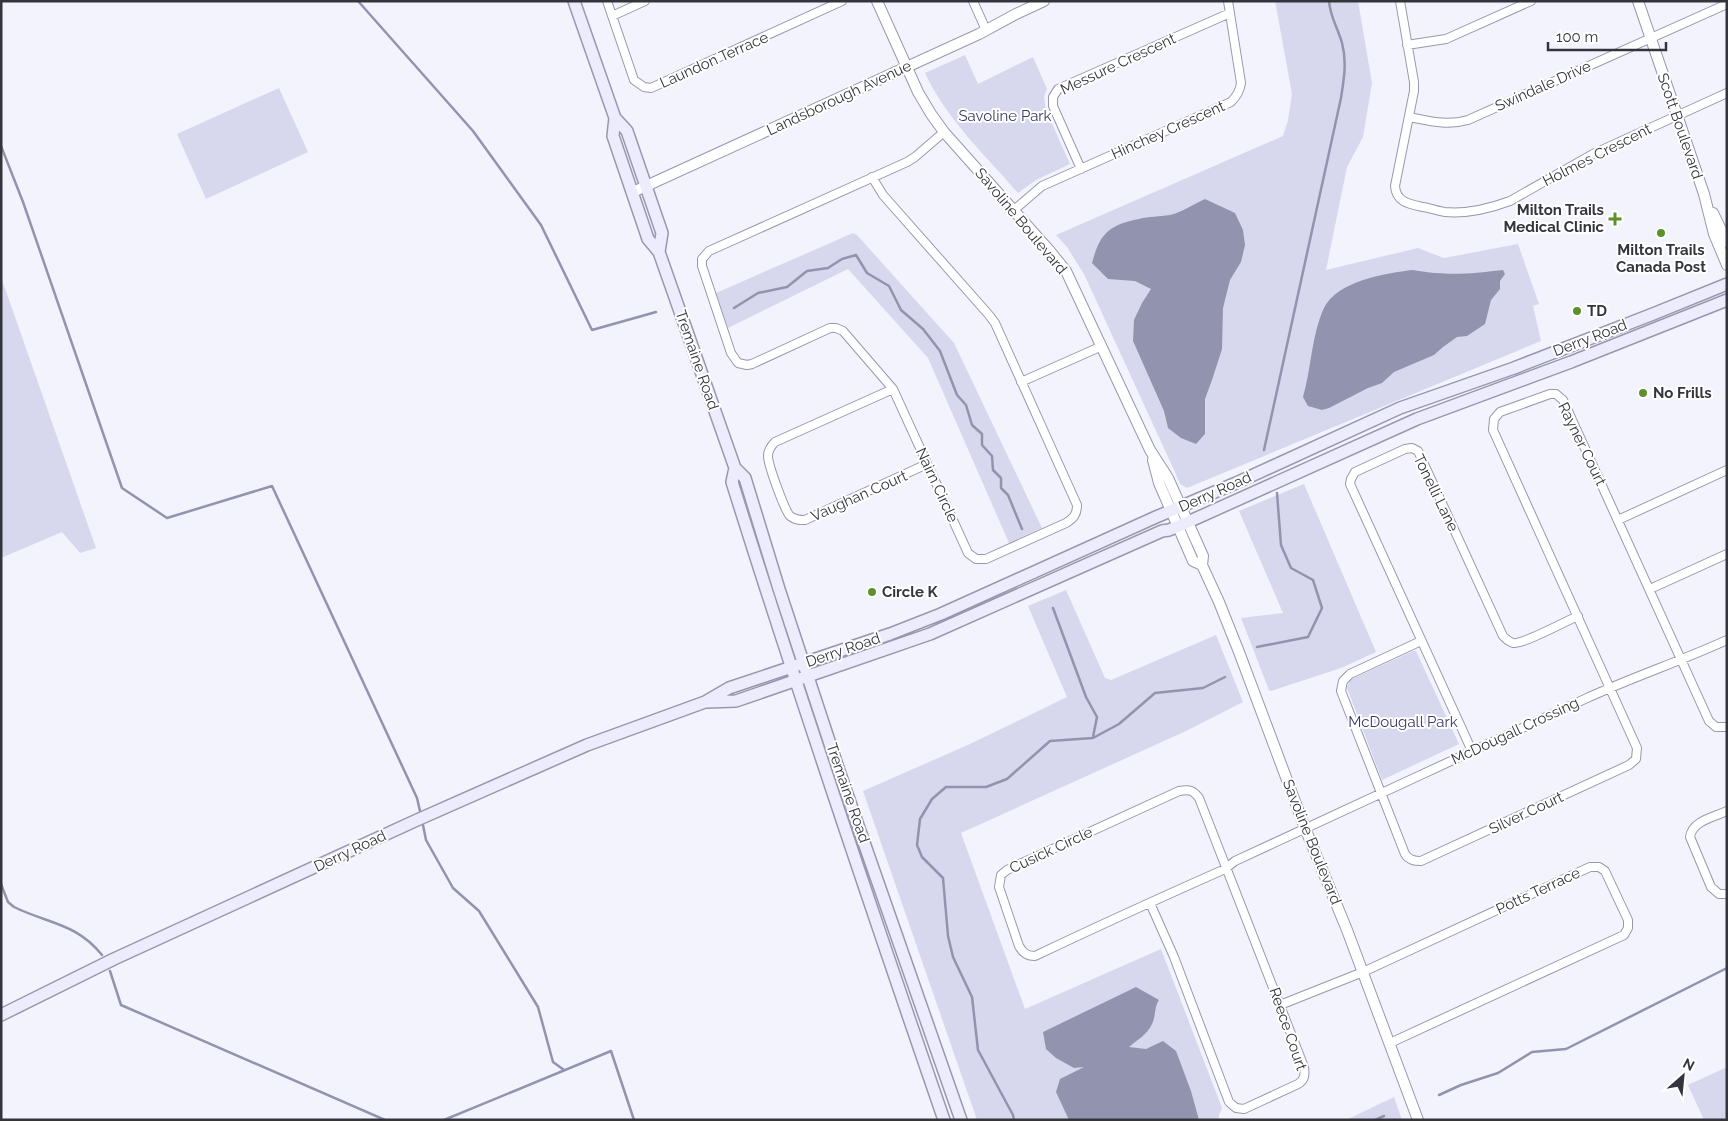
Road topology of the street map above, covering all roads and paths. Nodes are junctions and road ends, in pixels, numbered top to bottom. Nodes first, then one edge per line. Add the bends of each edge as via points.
1 (574, 1) edge
2 (607, 1) edge
3 (645, 1) edge
4 (842, 1) edge
5 (877, 1) edge
6 (973, 1) edge
7 (1044, 1) edge
8 (1228, 1) edge
9 (1400, 1) edge
10 (1531, 1) edge
11 (1638, 1) edge
12 (1727, 4) edge
13 (1230, 13) junction
14 (612, 16) junction
15 (986, 30) junction
16 (1650, 38) junction
17 (1407, 45) junction
18 (907, 67) junction
19 (1727, 94) edge
20 (1677, 116) junction
21 (1409, 117) junction
22 (615, 118) junction
23 (944, 132) junction
24 (1081, 169) junction
25 (872, 177) junction
26 (645, 186) junction
27 (633, 192) junction
28 (1704, 194) junction
29 (1014, 210) junction
30 (1727, 242) edge
31 (659, 252) junction
32 (1727, 264) edge
33 (1727, 284) edge
34 (1727, 300) edge
35 (1102, 346) junction
36 (1021, 382) junction
37 (893, 389) junction
38 (927, 464) junction
39 (735, 468) junction
40 (1727, 470) edge
41 (1176, 509) junction
42 (1618, 520) junction
43 (1183, 524) junction
44 (1727, 554) edge
45 (1650, 589) junction
46 (1578, 616) junction
47 (1727, 640) edge
48 (1421, 641) junction
49 (1682, 660) junction
50 (804, 663) junction
51 (790, 668) junction
52 (808, 677) junction
53 (795, 682) junction
54 (1610, 688) junction
55 (705, 702) junction
56 (1727, 727) edge
57 (1472, 751) junction
58 (1380, 793) junction
59 (1727, 811) edge
60 (1305, 828) junction
61 (1226, 868) junction
62 (1727, 894) edge
63 (1150, 903) junction
64 (1363, 972) junction
65 (1280, 1005) junction
66 (1, 1015) edge
67 (1390, 1042) junction
68 (944, 1120) edge
69 (962, 1120) edge
70 (1418, 1120) edge

1 - 22 main road, Tremaine Road
2 - 14 street, Laundon Terrace
3 - 14 street
4 - 14 street, Laundon Terrace via 651,88 634,80
5 - 18 street, Savoline Boulevard
6 - 15 street
7 - 15 street, Landsborough Avenue
8 - 13 street, Hinchey Crescent
9 - 17 street, Holmes Crescent
10 - 17 street via 1454,36
11 - 16 street, Scott Boulevard
12 - 16 street, Swindale Drive
13 - 24 street, Hinchey Crescent via 1241,83 1235,98
13 - 24 street, Messure Crescent via 1058,89 1053,97 1053,106
15 - 18 street, Landsborough Avenue
16 - 20 street, Scott Boulevard
16 - 21 street, Swindale Drive via 1461,122 1441,124
17 - 21 street, Holmes Crescent via 1414,82
18 - 23 street, Savoline Boulevard via 925,104
18 - 26 street, Landsborough Avenue
19 - 20 street, Holmes Crescent
20 - 21 street, Holmes Crescent via 1593,154 1510,201 1488,208 1452,212 1407,203 1396,194
20 - 28 street, Scott Boulevard
22 - 26 main road, Tremaine Road via 627,131
22 - 27 main road, Tremaine Road via 613,136
23 - 25 street, Nairn Circle via 915,157
23 - 29 street, Savoline Boulevard
24 - 29 street, Hinchey Crescent via 1042,186
25 - 36 street, Nairn Circle via 883,195 989,314
25 - 37 street, Nairn Circle via 709,251 702,259 702,266 730,353 738,364 752,364 836,328 843,331
26 - 27 street, Landsborough Avenue
26 - 31 main road, Tremaine Road via 662,234
27 - 31 main road, Tremaine Road via 648,239
28 - 30 street, Scott Boulevard
28 - 32 street, Scott Boulevard via 1714,234
29 - 35 street, Savoline Boulevard via 1066,271
31 - 39 main road, Tremaine Road
33 - 41 main road, Derry Road via 1514,368 1400,408
34 - 43 main road, Derry Road via 1417,419
35 - 36 street
35 - 41 street, Savoline Boulevard via 1150,450 1168,478
36 - 38 street, Nairn Circle via 1077,505 1073,519 986,559 976,559 968,553
37 - 38 street, Nairn Circle
37 - 38 street, Vaughan Court via 771,446 768,459 785,510 793,518 805,520
39 - 50 main road, Tremaine Road via 745,478
39 - 51 main road, Tremaine Road via 732,482
40 - 42 street
41 - 43 street, Savoline Boulevard
41 - 50 main road, Derry Road via 941,614
42 - 45 street, Rayner Court
42 - 46 street, Rayner Court via 1560,396 1550,394 1496,415 1493,430
43 - 52 main road, Derry Road via 1162,530 930,634
43 - 60 street, Savoline Boulevard via 1193,561 1202,565 1219,602
44 - 45 street
45 - 49 street, Rayner Court
46 - 48 street, Tonelli Lane via 1519,642 1507,640 1420,453 1409,448 1357,470 1350,484
46 - 54 street, Rayner Court
47 - 49 street, McDougall Crossing
48 - 57 street, Tonelli Lane
48 - 58 street via 1350,674 1342,685 1341,691
49 - 54 street, McDougall Crossing
49 - 56 street, Rayner Court via 1709,720 1716,728
50 - 51 main road, Derry Road
50 - 52 main road, Tremaine Road
51 - 53 main road, Tremaine Road
51 - 55 main road, Derry Road via 729,688
52 - 53 main road, Derry Road
52 - 69 main road, Tremaine Road
53 - 55 main road, Derry Road via 736,701
53 - 68 main road, Tremaine Road
54 - 57 street, McDougall Crossing
54 - 58 street, Silver Court via 1638,748 1638,756 1633,763 1439,853 1421,861 1408,858
55 - 66 main road, Derry Road via 587,745 416,820 114,959
57 - 58 street, McDougall Crossing
58 - 60 street, McDougall Crossing
59 - 62 street via 1694,826 1690,837 1711,887 1719,894
60 - 61 street, Cusick Circle
60 - 64 street, Savoline Boulevard
61 - 63 street, Cusick Circle
61 - 63 street, Cusick Circle via 1199,798 1195,792 1185,790 1007,870 998,884 1019,946 1031,956
61 - 65 street, Reece Court
63 - 65 street, Reece Court via 1229,1102 1236,1108 1244,1109 1304,1079 1304,1066
64 - 65 street, Potts Terrace
64 - 67 street, Savoline Boulevard
64 - 67 street, Potts Terrace via 1594,866 1605,871 1628,920 1628,931 1621,937
67 - 70 street, Savoline Boulevard

